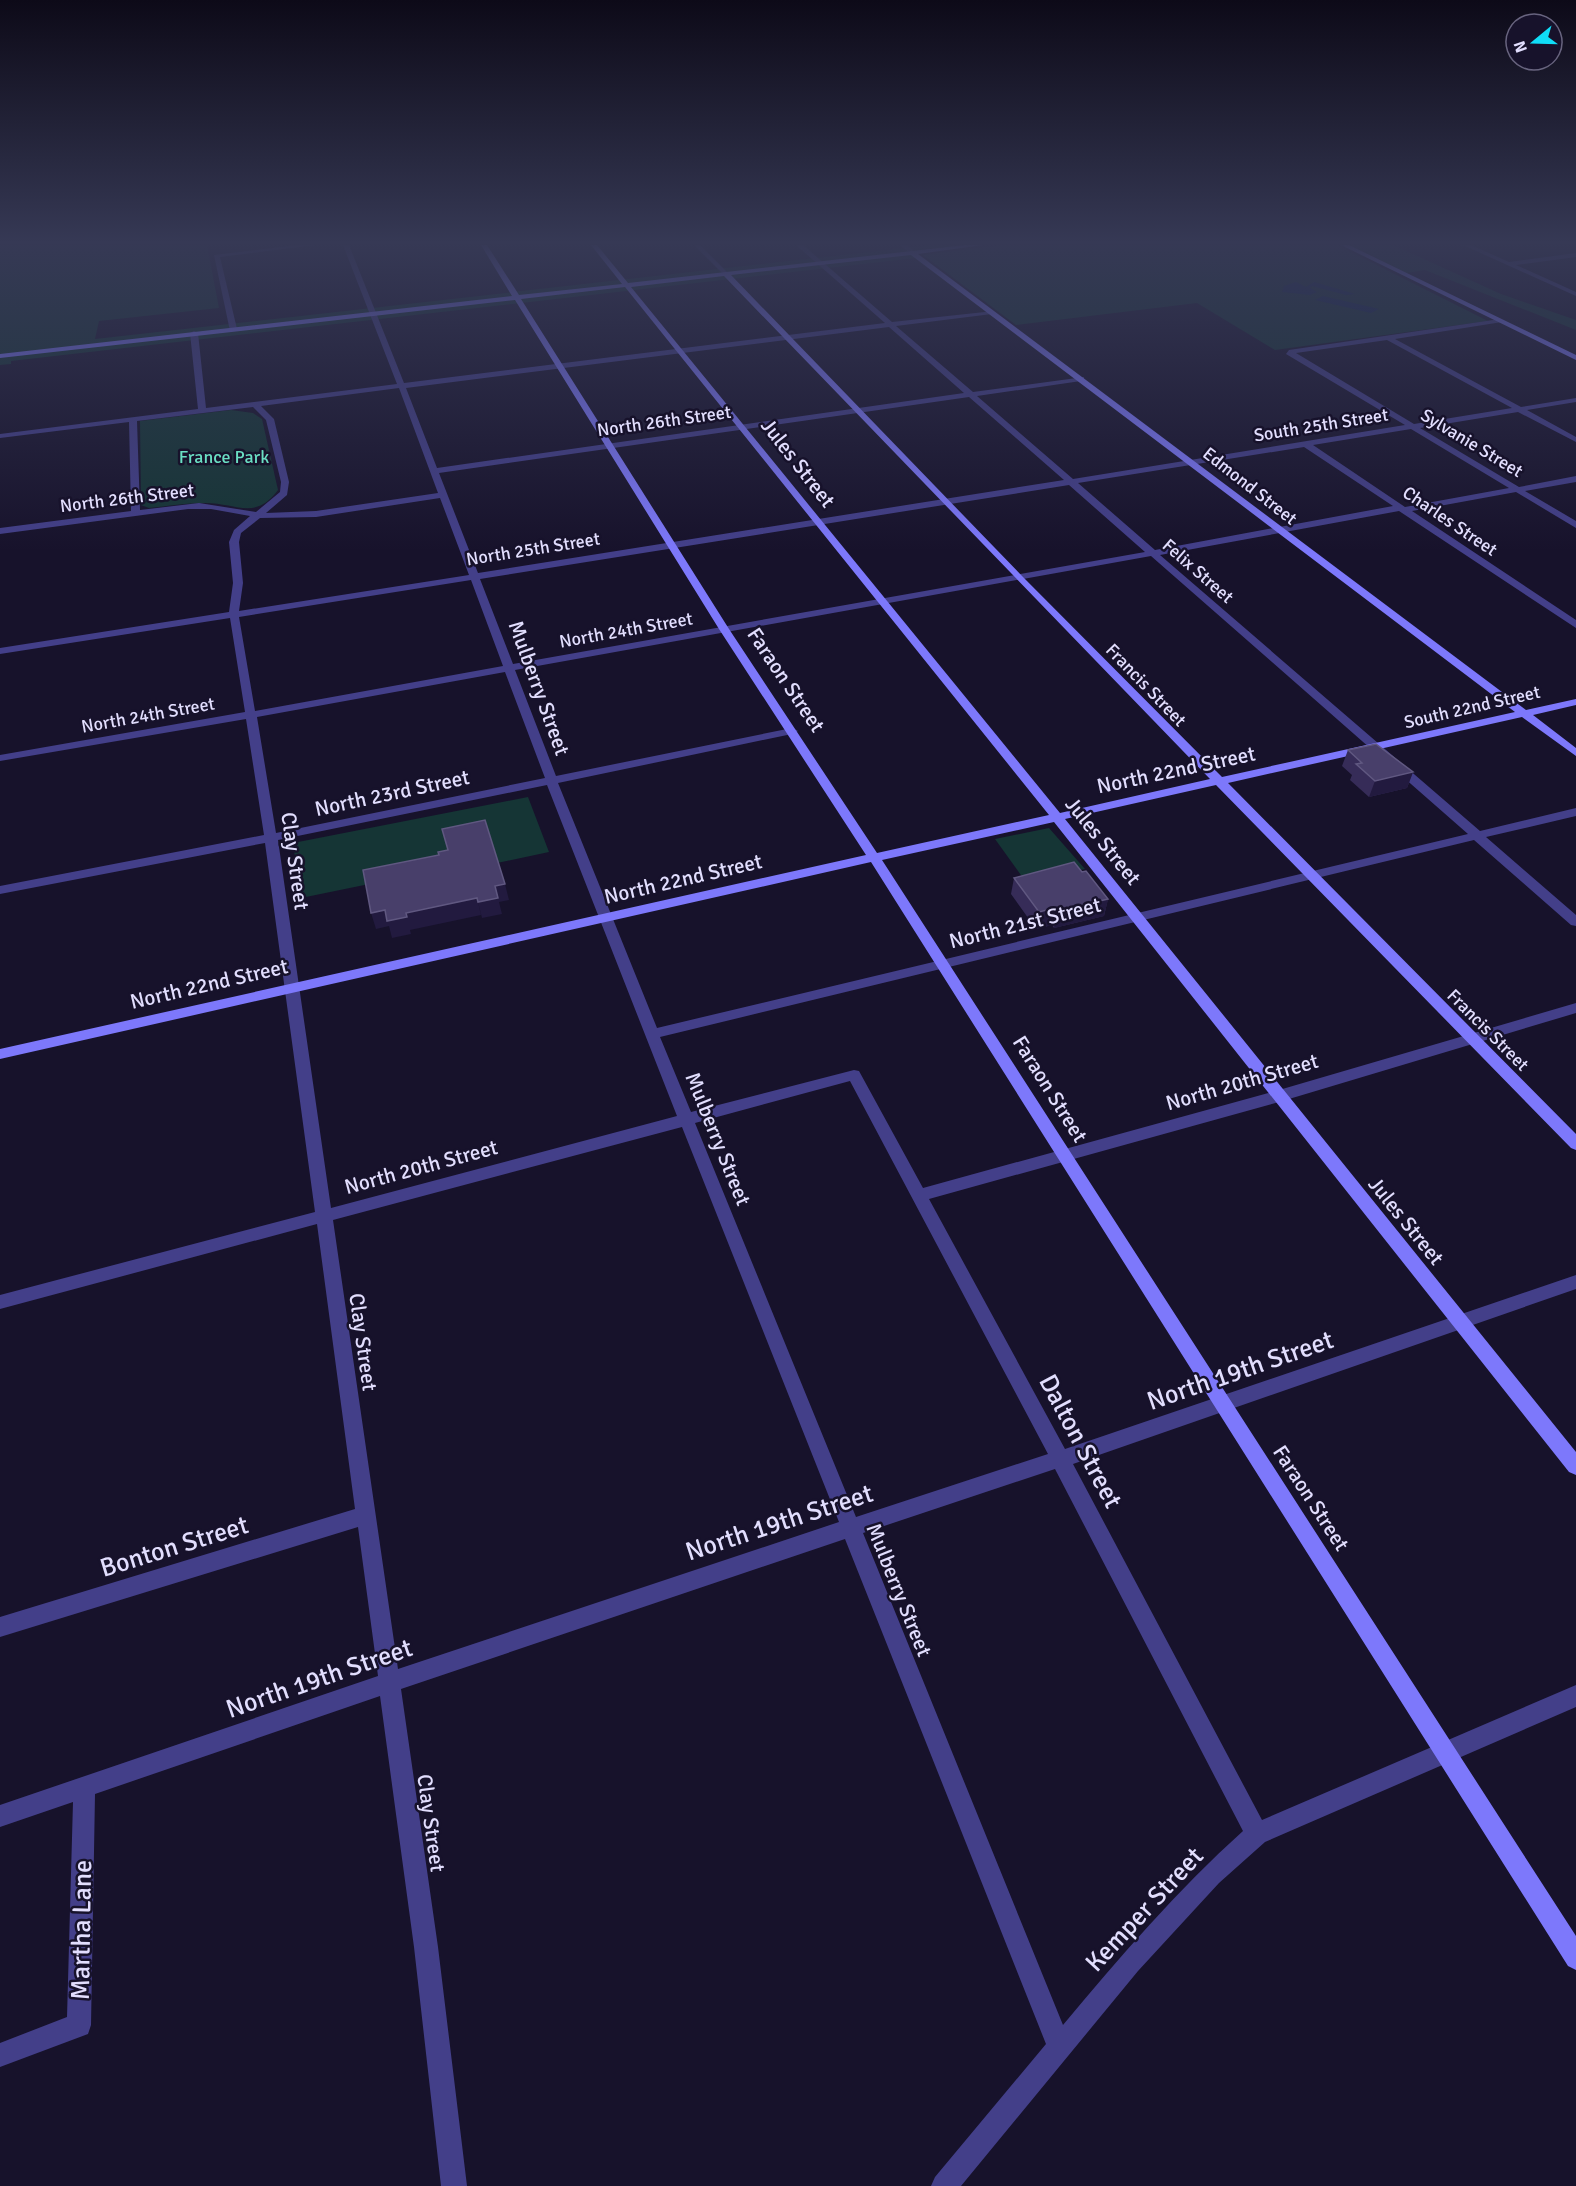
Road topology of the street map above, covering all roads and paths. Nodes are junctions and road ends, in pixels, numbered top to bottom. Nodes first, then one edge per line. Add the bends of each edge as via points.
1 (76, 347) edge
2 (195, 347) edge
3 (387, 347) edge
4 (548, 347) edge
5 (678, 347) edge
6 (720, 347) edge
7 (798, 347) edge
8 (917, 347) edge
9 (1039, 347) edge
10 (1321, 347) edge
11 (1405, 347) edge
12 (1553, 347) edge
13 (682, 352) junction
14 (0, 356) edge
15 (1576, 358) edge
16 (560, 367) junction
17 (1081, 379) junction
18 (401, 386) junction
19 (971, 394) junction
20 (1576, 400) edge
21 (255, 404) junction
22 (1520, 409) junction
23 (858, 410) junction
24 (202, 411) junction
25 (133, 420) junction
26 (742, 426) junction
27 (1412, 427) junction
28 (0, 436) edge
29 (1576, 440) edge
30 (1305, 444) junction
31 (608, 445) junction
32 (1193, 463) junction
33 (432, 471) junction
34 (1576, 479) edge
35 (1072, 483) junction
36 (1517, 490) junction
37 (442, 495) junction
38 (944, 502) junction
39 (1401, 509) junction
40 (136, 512) junction
41 (257, 515) junction
42 (817, 521) junction
43 (1576, 525) edge
44 (1280, 530) junction
45 (0, 531) edge
46 (671, 544) junction
47 (1152, 554) junction
48 (474, 576) junction
49 (1019, 578) junction
50 (881, 602) junction
51 (234, 614) junction
52 (1576, 625) edge
53 (724, 629) junction
54 (0, 651) edge
55 (509, 668) junction
56 (1576, 702) edge
57 (250, 714) junction
58 (1524, 714) junction
59 (792, 731) junction
60 (1377, 748) junction
61 (1576, 753) edge
62 (0, 758) edge
63 (551, 780) junction
64 (1219, 782) junction
65 (1576, 812) edge
66 (1056, 817) junction
67 (1478, 837) junction
68 (270, 838) junction
69 (876, 857) junction
70 (1311, 876) junction
71 (0, 890) edge
72 (1138, 917) junction
73 (606, 918) junction
74 (1576, 922) edge
75 (944, 964) junction
76 (291, 987) junction
77 (1576, 1008) edge
78 (652, 1034) junction
79 (1473, 1038) junction
80 (0, 1054) edge
81 (854, 1075) joint
82 (1279, 1096) junction
83 (688, 1120) junction
84 (1576, 1144) edge
85 (1066, 1155) junction
86 (918, 1196) junction
87 (324, 1216) junction
88 (1576, 1282) edge
89 (0, 1302) edge
90 (1459, 1322) junction
91 (1224, 1404) junction
92 (1060, 1459) junction
93 (1576, 1466) edge
94 (364, 1516) junction
95 (851, 1527) junction
96 (0, 1627) edge
97 (388, 1683) junction
98 (1576, 1696) edge
99 (1447, 1753) junction
100 (84, 1787) junction
101 (0, 1816) edge
102 (1257, 1834) junction
103 (1576, 1958) edge
104 (1059, 2046) junction
105 (0, 2055) edge
106 (454, 2186) edge
107 (944, 2186) edge

1 - 14 main road
2 - 24 street
3 - 18 street, Mulberry Street
4 - 16 main road, Faraon Street
5 - 13 main road, Jules Street
6 - 13 street
7 - 23 main road, Francis Street
8 - 19 street, Felix Street
9 - 17 main road, Edmond Street
10 - 27 street, Sylvanie Street via 1288,352
11 - 22 street
12 - 15 main road
13 - 16 street
13 - 26 main road, Jules Street
16 - 18 street
16 - 31 main road, Faraon Street
17 - 19 street, North 26th Street
17 - 32 main road, Edmond Street
18 - 21 street
18 - 33 street, Mulberry Street
19 - 23 street, North 26th Street
19 - 35 street, Felix Street
20 - 22 street, South 25th Street
21 - 24 street
21 - 41 street via 270,420 285,482 284,493
22 - 27 street, South 25th Street
22 - 29 street
23 - 26 street, North 26th Street
23 - 38 main road, Francis Street
24 - 25 street
25 - 28 street
25 - 40 street
26 - 31 street, North 26th Street
26 - 42 main road, Jules Street
27 - 30 street, South 25th Street
27 - 36 street, Sylvanie Street
30 - 32 street, South 25th Street
30 - 39 street, Charles Street
31 - 33 street, North 26th Street
31 - 46 main road, Faraon Street
32 - 35 street, South 25th Street
32 - 44 main road, Edmond Street
33 - 37 street, Mulberry Street
34 - 36 street, North 24th Street
35 - 38 street, North 25th Street
35 - 47 street, Felix Street
36 - 39 street, North 24th Street
36 - 43 street, Sylvanie Street
37 - 41 street, North 26th Street via 302,515
37 - 48 street, Mulberry Street
38 - 42 street, North 25th Street
38 - 49 main road, Francis Street
39 - 44 street, North 24th Street
39 - 52 street, Charles Street
40 - 41 street, North 26th Street via 205,505
40 - 45 street, North 26th Street
41 - 51 street, Clay Street via 237,532 234,542 238,584
42 - 46 street, North 25th Street
42 - 50 main road, Jules Street
44 - 47 street, North 24th Street
44 - 58 main road, Edmond Street
46 - 48 street, North 25th Street
46 - 53 main road, Faraon Street
47 - 49 street, North 24th Street
47 - 60 street, Felix Street
48 - 51 street, North 25th Street
48 - 55 street, Mulberry Street
49 - 50 street, North 24th Street
49 - 64 main road, Francis Street
50 - 53 street, North 24th Street
50 - 66 main road, Jules Street
51 - 54 street, North 25th Street
51 - 57 street, Clay Street
53 - 55 street, North 24th Street
53 - 59 main road, Faraon Street
55 - 57 street, North 24th Street
55 - 63 street, Mulberry Street
56 - 58 main road, South 22nd Street
57 - 62 street, North 24th Street
57 - 68 street, Clay Street
58 - 60 main road, South 22nd Street
58 - 61 main road, Edmond Street
59 - 63 street, North 23rd Street
59 - 69 main road, Faraon Street
60 - 64 main road, North 22nd Street
60 - 67 street, Felix Street
63 - 68 street, North 23rd Street
63 - 73 street, Mulberry Street
64 - 66 main road, North 22nd Street
64 - 70 main road, Francis Street
65 - 67 street, North 21st Street
66 - 69 main road, North 22nd Street
66 - 72 main road, Jules Street
67 - 70 street, North 21st Street
67 - 74 street, Felix Street
68 - 71 street, North 23rd Street
68 - 76 street, Clay Street
69 - 73 main road, North 22nd Street
69 - 75 main road, Faraon Street
70 - 72 street, North 21st Street
70 - 79 main road, Francis Street
72 - 75 street, North 21st Street
72 - 82 main road, Jules Street
73 - 76 main road, North 22nd Street
73 - 78 street, Mulberry Street
75 - 78 street, North 21st Street
75 - 85 main road, Faraon Street
76 - 80 main road, North 22nd Street
76 - 87 street, Clay Street
77 - 79 street, North 20th Street
78 - 83 street, Mulberry Street
79 - 82 street, North 20th Street
79 - 84 main road, Francis Street
81 - 83 street, North 20th Street
81 - 86 street, Dalton Street
82 - 85 street, North 20th Street
82 - 90 main road, Jules Street
83 - 87 street, North 20th Street
83 - 95 street, Mulberry Street
85 - 86 street, North 20th Street
85 - 91 main road, Faraon Street
86 - 92 street, Dalton Street
87 - 89 street, North 20th Street
87 - 94 street, Clay Street
88 - 90 street, North 19th Street
90 - 91 street, North 19th Street
90 - 93 main road, Jules Street
91 - 92 street, North 19th Street
91 - 99 main road, Faraon Street
92 - 95 street, North 19th Street
92 - 102 street, Dalton Street
94 - 96 street, Bonton Street
94 - 97 street, Clay Street
95 - 97 street, North 19th Street
95 - 104 street, Mulberry Street
97 - 100 street, North 19th Street
97 - 106 street, Clay Street via 426,1947
98 - 99 street, Kemper Street
99 - 102 street, Kemper Street
99 - 103 main road, Faraon Street
100 - 101 street, North 19th Street
100 - 105 street, Martha Lane via 79,2025
102 - 104 street, Kemper Street via 1210,1875
104 - 107 street, Kemper Street

